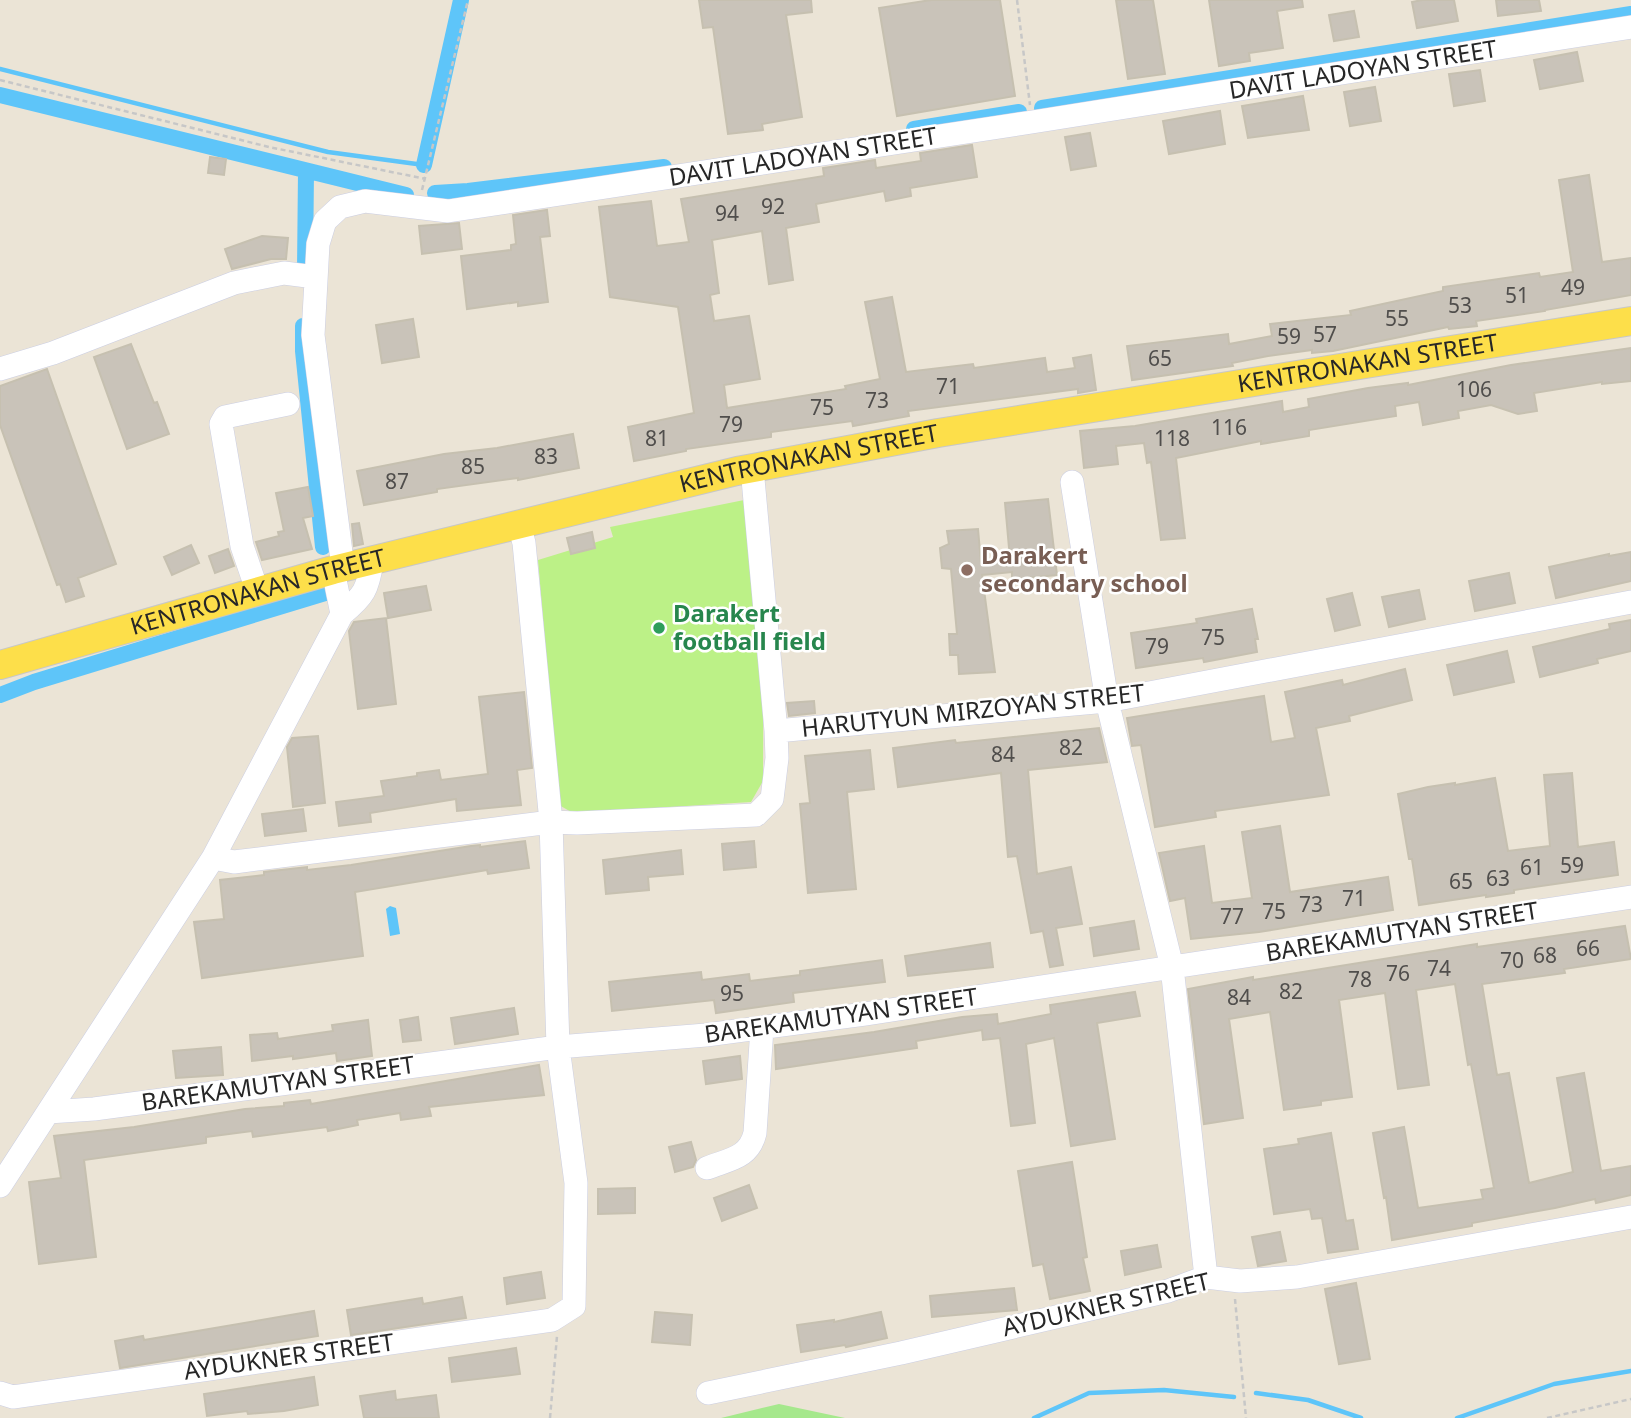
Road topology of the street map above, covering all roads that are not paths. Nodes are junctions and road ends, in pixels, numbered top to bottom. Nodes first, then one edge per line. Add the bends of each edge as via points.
1 (1631, 27) edge
2 (315, 277) junction
3 (1631, 321) edge
4 (0, 369) edge
5 (288, 404) dead end
6 (752, 468) junction
7 (1072, 482) dead end
8 (519, 524) junction
9 (372, 561) junction
10 (338, 569) junction
11 (257, 590) junction
12 (1631, 603) edge
13 (342, 614) junction
14 (0, 665) edge
15 (1107, 701) junction
16 (776, 731) junction
17 (551, 822) junction
18 (213, 858) junction
19 (1631, 897) edge
20 (1172, 967) junction
21 (762, 1028) junction
22 (558, 1047) junction
23 (48, 1112) junction
24 (707, 1168) dead end
25 (0, 1186) edge
26 (1631, 1217) edge
27 (1206, 1277) junction
28 (0, 1393) edge
29 (708, 1393) dead end

1 - 2 street, DAVIT LADOYAN STREET via 448,211 365,201 340,207 325,221
2 - 4 street via 284,273 234,283
2 - 10 street, DAVIT LADOYAN STREET via 313,335
3 - 6 main road, KENTRONAKAN STREET
5 - 11 street via 225,417 221,424 242,546
6 - 8 main road, KENTRONAKAN STREET
6 - 16 street
7 - 15 street
8 - 9 main road, KENTRONAKAN STREET
8 - 17 street
9 - 10 main road, KENTRONAKAN STREET
9 - 13 street via 368,587
10 - 11 main road, KENTRONAKAN STREET
10 - 13 street, DAVIT LADOYAN STREET
11 - 14 main road, KENTRONAKAN STREET
12 - 15 street, HARUTYUN MIRZOYAN STREET
13 - 18 street
15 - 16 street, HARUTYUN MIRZOYAN STREET
15 - 20 street
16 - 17 street, HARUTYUN MIRZOYAN STREET via 772,799 756,815
17 - 18 street, HARUTYUN MIRZOYAN STREET via 234,862
17 - 22 street
18 - 23 street
19 - 20 street, BAREKAMUTYAN STREET
20 - 21 street, BAREKAMUTYAN STREET
20 - 27 street
21 - 22 street, BAREKAMUTYAN STREET
21 - 24 street via 752,1147
22 - 23 street, BAREKAMUTYAN STREET
22 - 28 street, AYDUKNER STREET via 576,1183 574,1306 552,1320 13,1397
23 - 25 street
26 - 27 street, AYDUKNER STREET via 1297,1277 1240,1281
27 - 29 street, AYDUKNER STREET via 1168,1291

